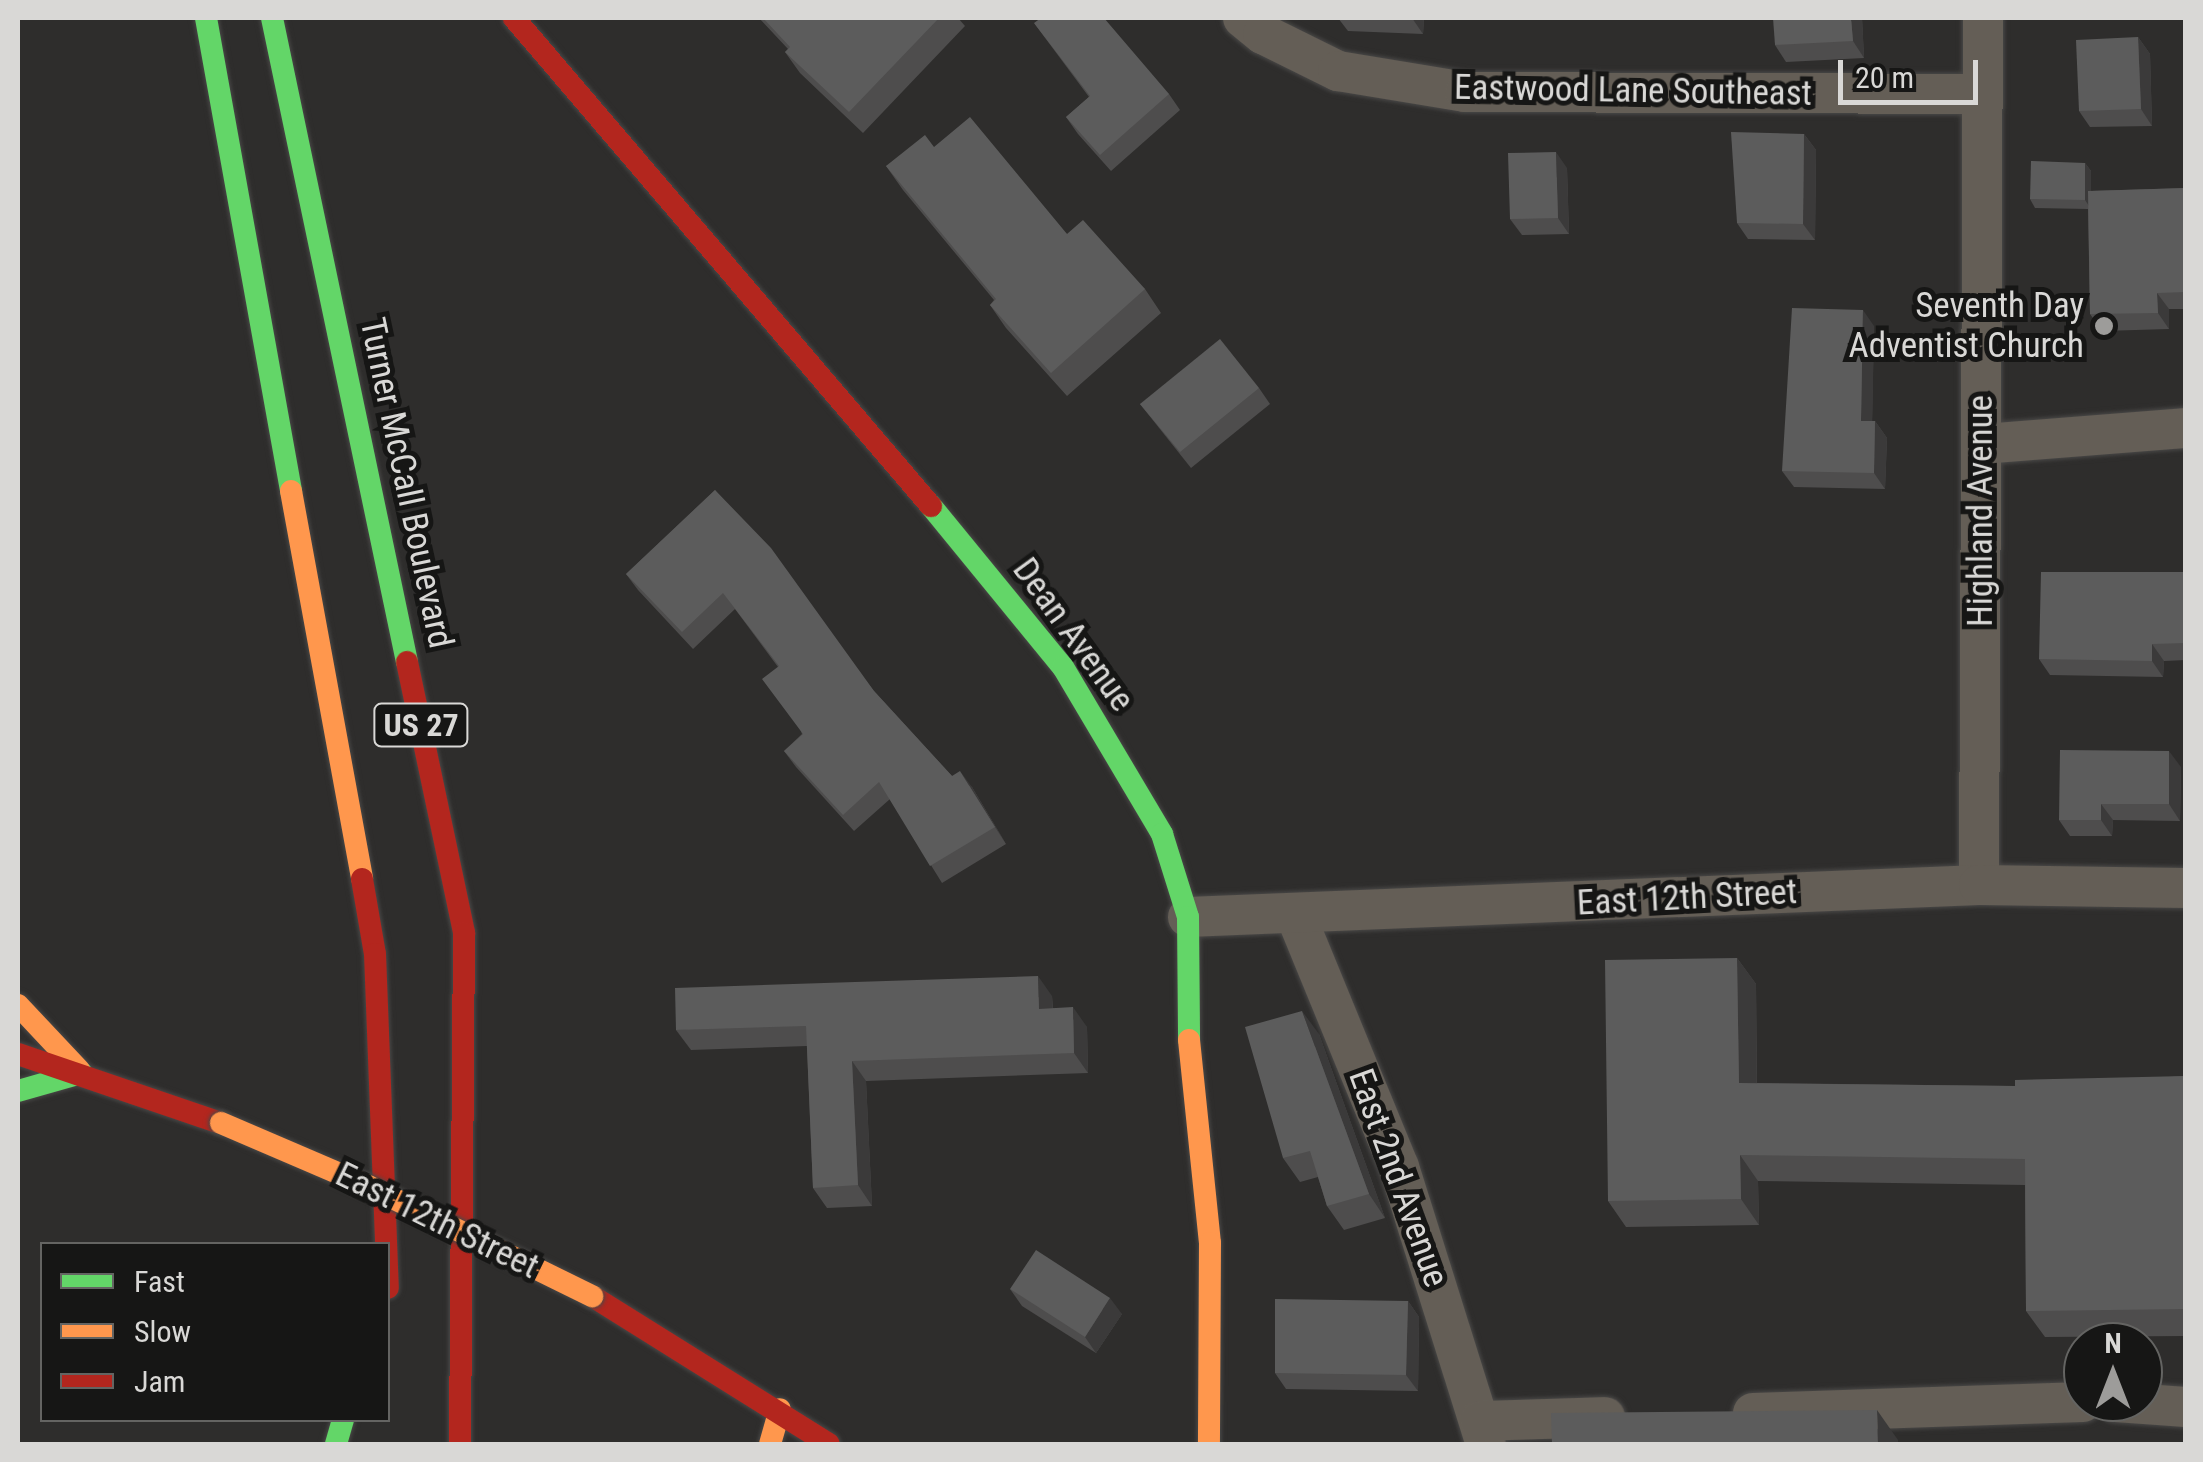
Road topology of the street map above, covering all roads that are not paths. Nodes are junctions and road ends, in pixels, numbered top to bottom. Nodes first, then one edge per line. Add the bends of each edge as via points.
1 (206, 18) edge
2 (272, 18) edge
3 (514, 18) edge
4 (1243, 18) edge
5 (1983, 18) edge
6 (1980, 94) junction
7 (2186, 428) edge
8 (1982, 444) junction
9 (1979, 885) junction
10 (2186, 888) edge
11 (1296, 916) junction
12 (1188, 917) junction
13 (18, 1006) edge
14 (18, 1054) edge
15 (81, 1073) junction
16 (18, 1091) edge
17 (388, 1242) edge
18 (2063, 1403) edge
19 (780, 1409) junction
20 (1713, 1414) edge
21 (1635, 1416) edge
22 (1483, 1433) edge
23 (460, 1444) edge
24 (770, 1444) edge
25 (830, 1444) edge
26 (1209, 1444) edge

1 - 17 main road, US 27 via 375,954
2 - 23 main road, Turner McCall Boulevard / US 27 via 464,933
3 - 12 main road, Dean Avenue via 873,434 1063,667 1162,834
4 - 6 street, Eastwood Lane Southeast via 1338,71 1465,92
5 - 6 street, Highland Avenue
6 - 8 street, Highland Avenue
7 - 8 street
8 - 9 street, Highland Avenue
9 - 10 street, East 12th Street
9 - 11 street, East 12th Street
11 - 12 street, East 12th Street
11 - 22 street, East 2nd Avenue via 1399,1167
12 - 26 main road, Dean Avenue via 1188,1028 1210,1243
13 - 15 main road
14 - 15 main road, East 12th Street
15 - 16 main road
15 - 19 main road, East 12th Street, bridge via 368,1186 592,1296
18 - 20 street
19 - 24 main road
19 - 25 main road, East 12th Street
21 - 22 street

